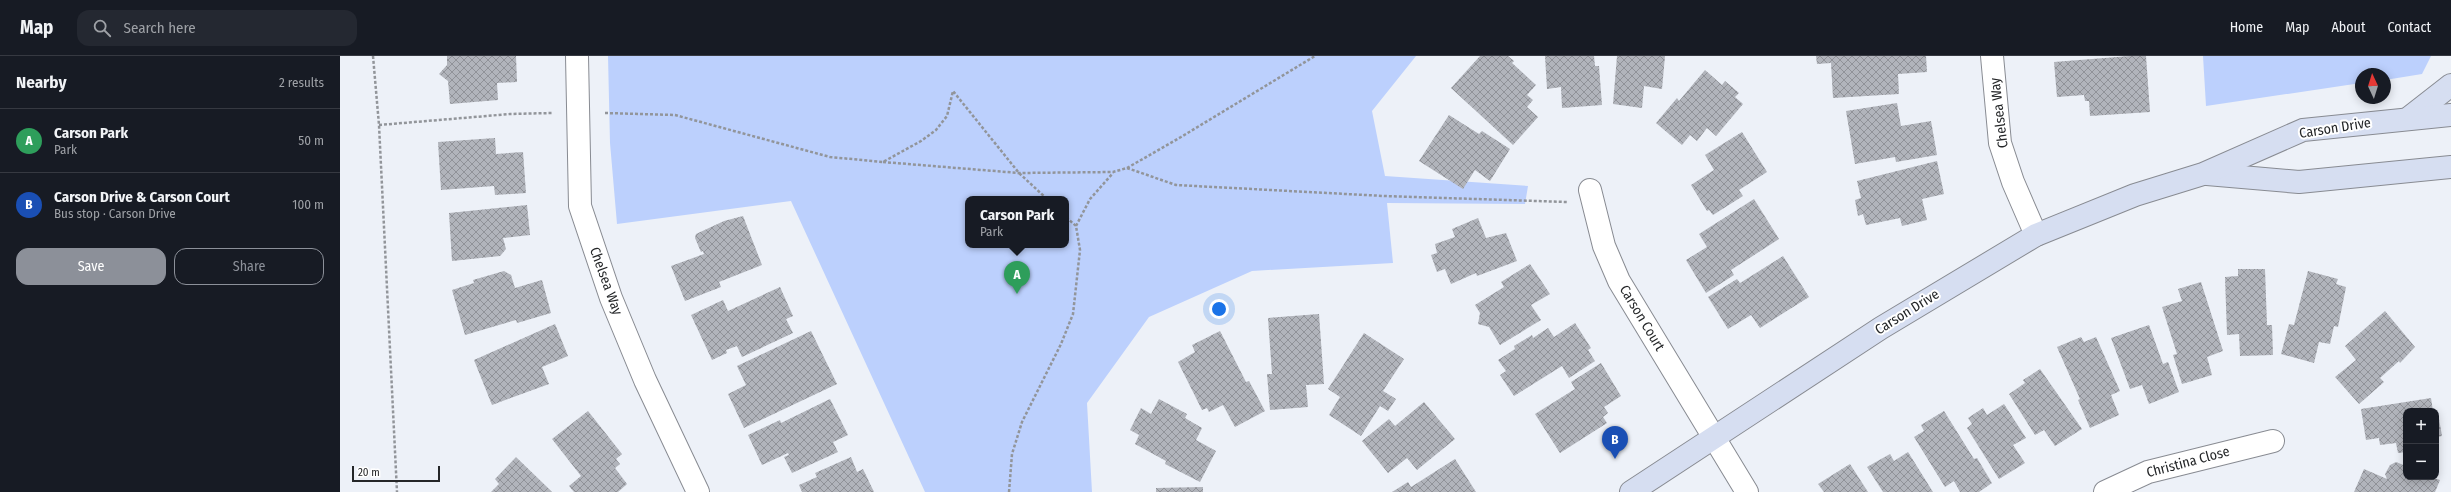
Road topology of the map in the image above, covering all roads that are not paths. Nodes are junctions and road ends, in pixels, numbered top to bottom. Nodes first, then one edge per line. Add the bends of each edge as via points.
1 (577, 56) edge
2 (1992, 56) edge
3 (2451, 85) edge
4 (2451, 115) edge
5 (2410, 117) junction
6 (2451, 167) edge
7 (2429, 168) junction
8 (2203, 174) junction
9 (2451, 184) edge
10 (1590, 197) road end
11 (2036, 235) junction
12 (1714, 438) junction
13 (2273, 441) dead end
14 (698, 492) edge
15 (1631, 492) edge
16 (1748, 492) edge
17 (2105, 492) edge

1 - 14 street, Chelsea Way via 580,206 611,298 642,373
2 - 11 street, Chelsea Way via 2000,143 2013,182
3 - 5 street
4 - 5 street, Carson Drive
5 - 8 street, Carson Drive via 2303,130
6 - 7 street, Carson Drive
7 - 8 street, Carson Drive via 2299,182
7 - 9 street
8 - 11 street, Carson Drive via 2135,195
10 - 12 street, Carson Court via 1604,246 1619,281
11 - 12 street, Carson Drive via 1881,328
12 - 15 street, Carson Drive
12 - 16 street, Carson Court
13 - 17 street, Christina Close via 2160,468

